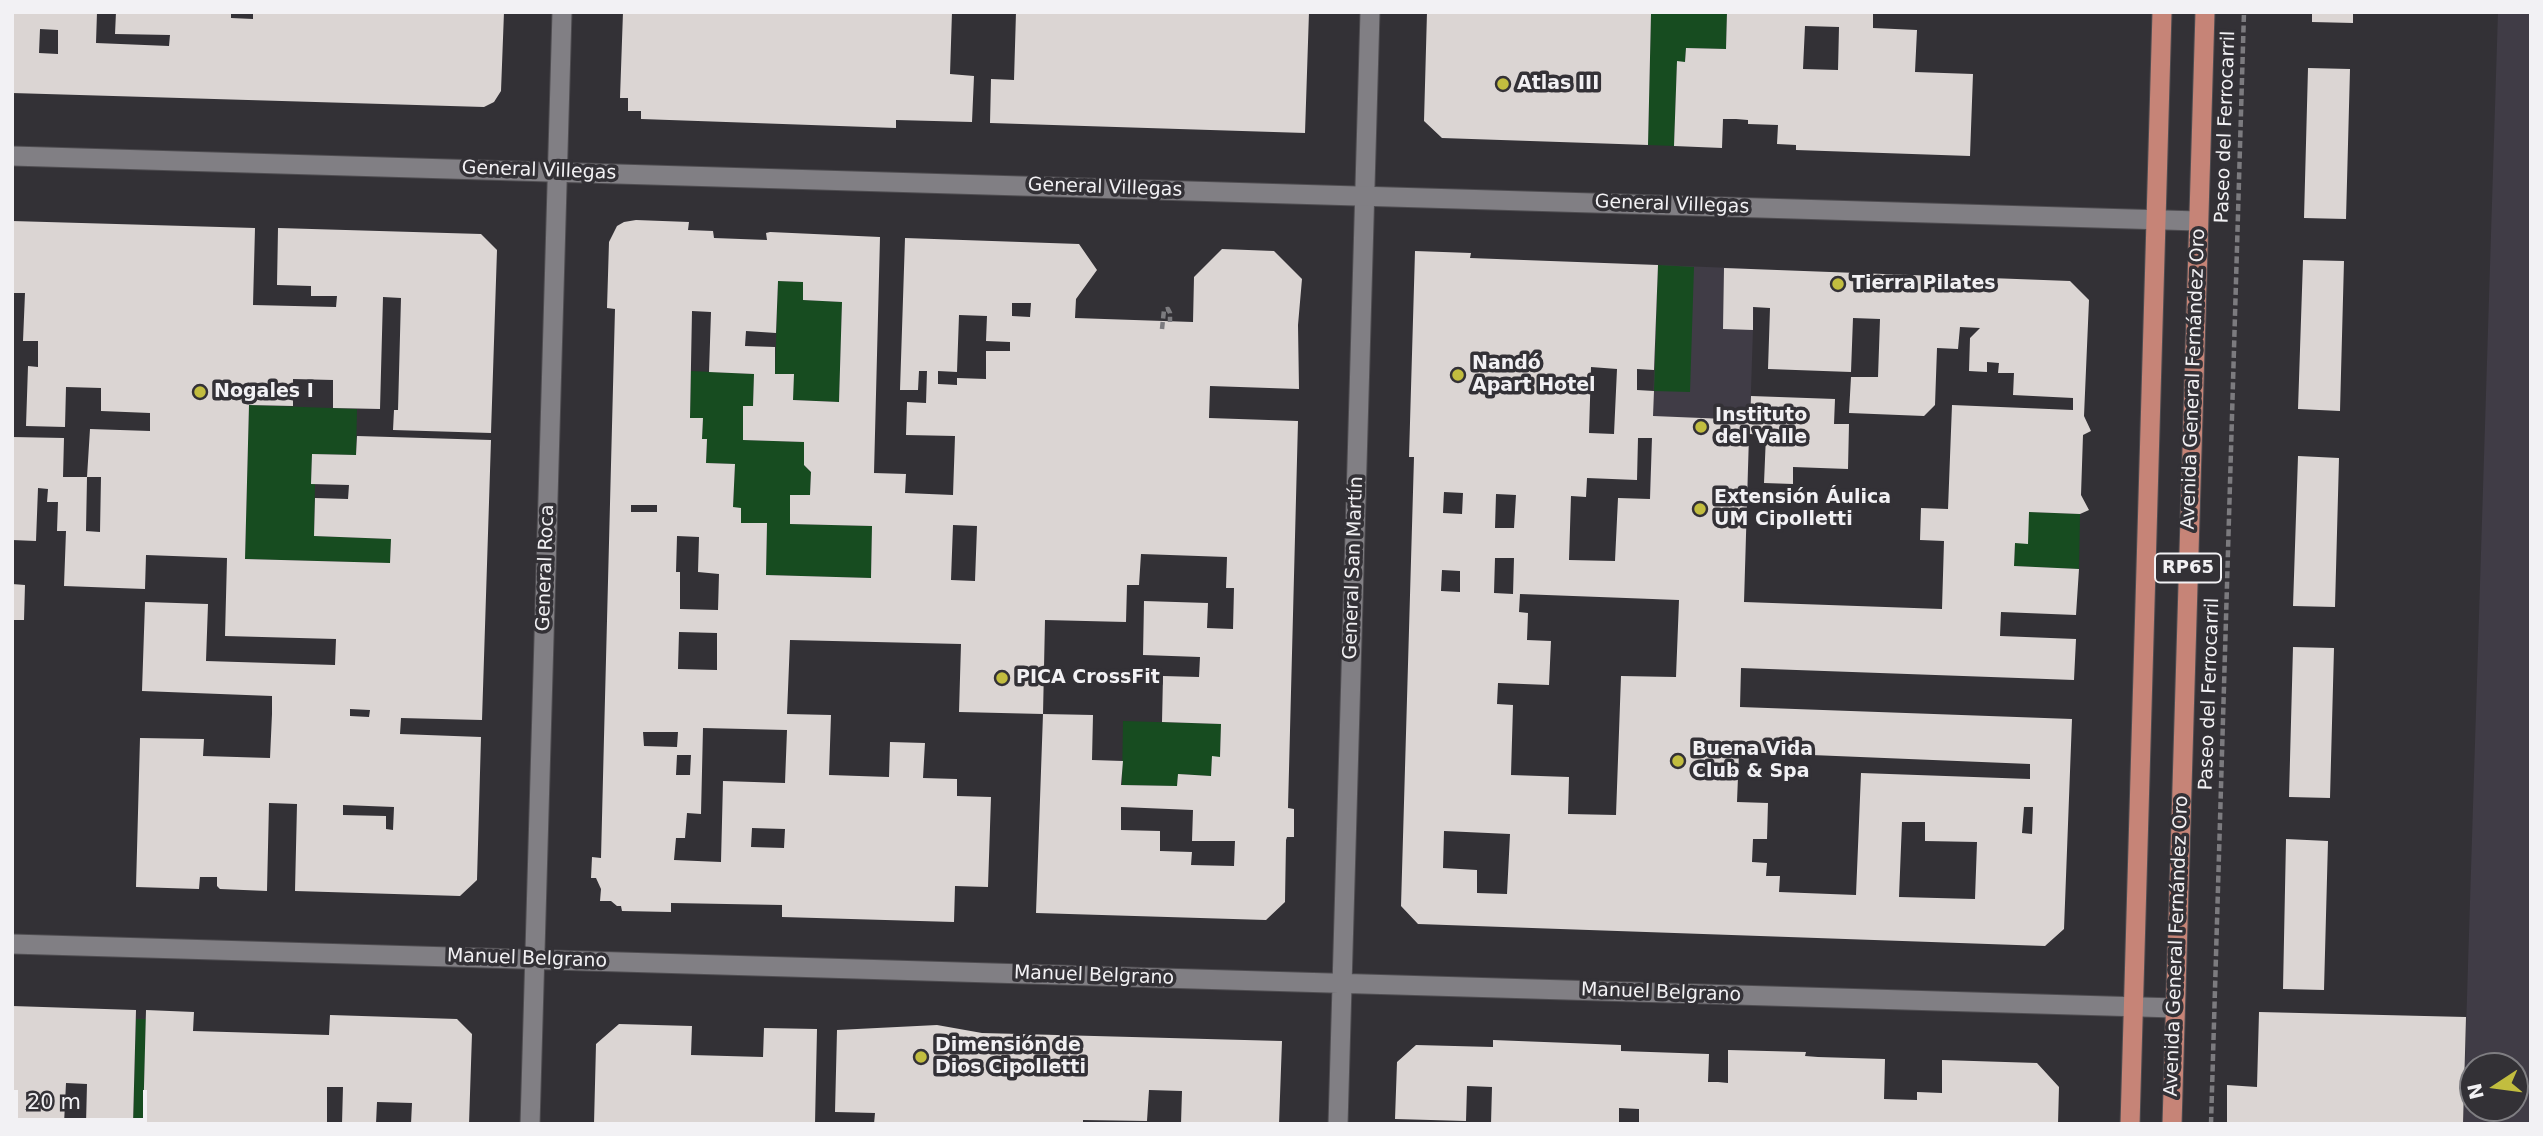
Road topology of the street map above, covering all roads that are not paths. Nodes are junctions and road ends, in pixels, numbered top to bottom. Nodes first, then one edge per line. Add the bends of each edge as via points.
1 (562, 12) edge
2 (1370, 12) edge
3 (2162, 12) edge
4 (2205, 12) edge
5 (12, 156) edge
6 (558, 172) junction
7 (1364, 196) junction
8 (2156, 219) junction
9 (2198, 221) junction
10 (12, 944) edge
11 (535, 959) junction
12 (1342, 984) junction
13 (2133, 1007) junction
14 (2175, 1008) junction
15 (530, 1124) edge
16 (1338, 1124) edge
17 (2130, 1124) edge
18 (2172, 1124) edge

1 - 6 street, General Roca
2 - 7 street, General San Martín
3 - 8 main road, RP65
4 - 9 main road, Avenida General Fernández Oro / RP65
5 - 6 street, General Villegas
6 - 7 street, General Villegas
6 - 11 street, General Roca
7 - 8 street, General Villegas
7 - 12 street, General San Martín
8 - 9 street, General Villegas
8 - 13 main road, RP65
9 - 14 main road, Avenida General Fernández Oro / RP65
10 - 11 street, Manuel Belgrano
11 - 12 street, Manuel Belgrano
11 - 15 street, General Roca
12 - 13 street, Manuel Belgrano
12 - 16 street, General San Martín
13 - 14 street, Manuel Belgrano
13 - 17 main road, RP65
14 - 18 main road, Avenida General Fernández Oro / RP65

